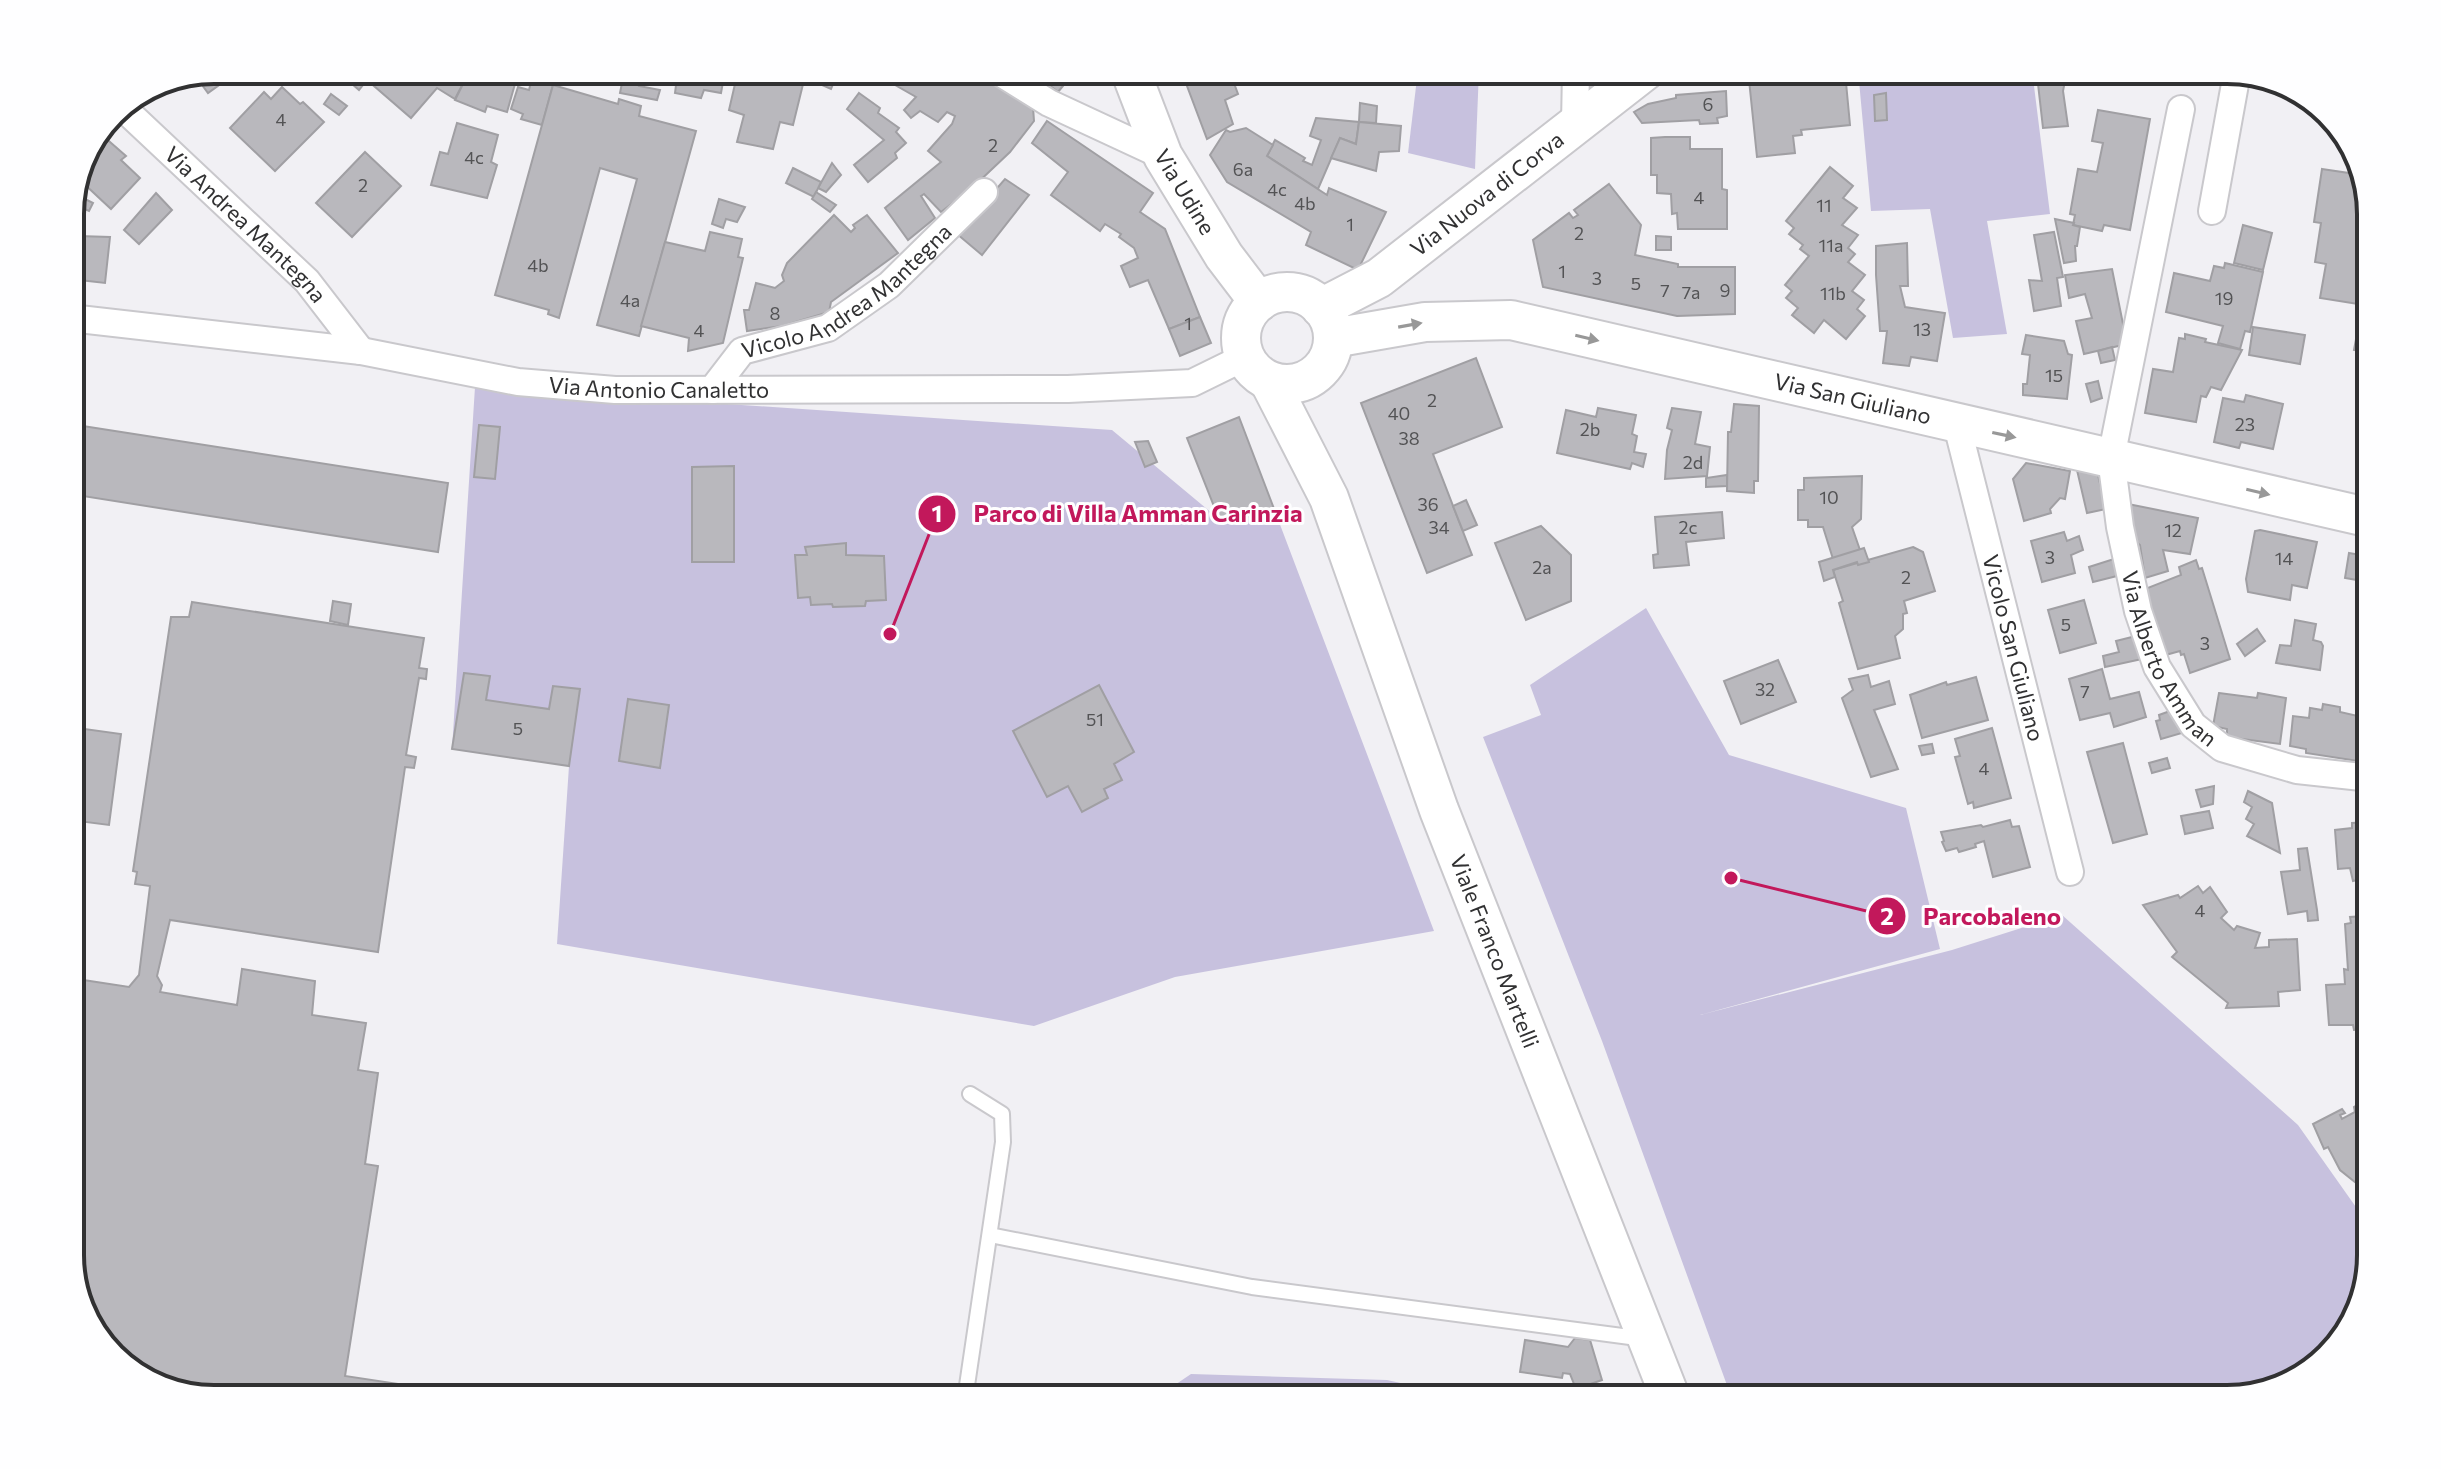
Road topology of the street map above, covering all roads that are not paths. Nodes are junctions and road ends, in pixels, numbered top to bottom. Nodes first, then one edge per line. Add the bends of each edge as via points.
1 (1018, 84) edge
2 (1135, 84) edge
3 (1576, 84) edge
4 (1628, 84) edge
5 (2235, 84) edge
6 (2181, 109) dead end
7 (130, 115) edge
8 (1575, 124) junction
9 (1163, 156) junction
10 (984, 192) dead end
11 (2212, 211) dead end
12 (1259, 302) junction
13 (84, 320) edge
14 (1327, 323) junction
15 (361, 351) junction
16 (1257, 369) junction
17 (1308, 379) junction
18 (712, 390) junction
19 (1957, 425) junction
20 (2111, 458) junction
21 (1329, 498) junction
22 (2357, 515) edge
23 (2357, 776) edge
24 (2070, 872) dead end
25 (970, 1094) dead end
26 (990, 1235) junction
27 (1647, 1339) junction
28 (967, 1385) edge
29 (1665, 1385) edge

1 - 9 street
2 - 9 main road, Via Udine
3 - 8 street
4 - 8 main road, Via Nuova di Corva
5 - 11 street
6 - 20 street, Via Alberto Amman
7 - 15 street, Via Andrea Mantegna via 307,281
8 - 14 main road, Via Nuova di Corva
9 - 12 main road, Via Udine
10 - 18 street, Vicolo Andrea Mantegna via 889,285 828,328 742,351
12 - 14 main road via 1278,293 1303,296
12 - 16 main road via 1242,329 1242,347
13 - 15 street, Via Antonio Canaletto
14 - 17 main road via 1330,355
14 -> 19 main road, Via San Giuliano via 1511,320
15 - 18 street, Via Antonio Canaletto via 518,382
16 - 17 main road via 1295,384
16 - 18 street, Via Antonio Canaletto via 1192,383 1068,389
16 - 21 main road, Viale Franco Martelli
17 - 21 main road, Viale Franco Martelli
19 -> 20 main road, Via San Giuliano
19 - 24 street, Vicolo San Giuliano
20 -> 22 main road, Via San Giuliano
20 - 23 street, Via Alberto Amman via 2138,611 2157,667 2193,725 2222,748 2297,770
21 - 27 main road, Viale Franco Martelli via 1439,810
25 - 26 lane via 1002,1114
26 - 27 lane via 1252,1287
26 - 28 lane
27 - 29 main road, Viale Franco Martelli

